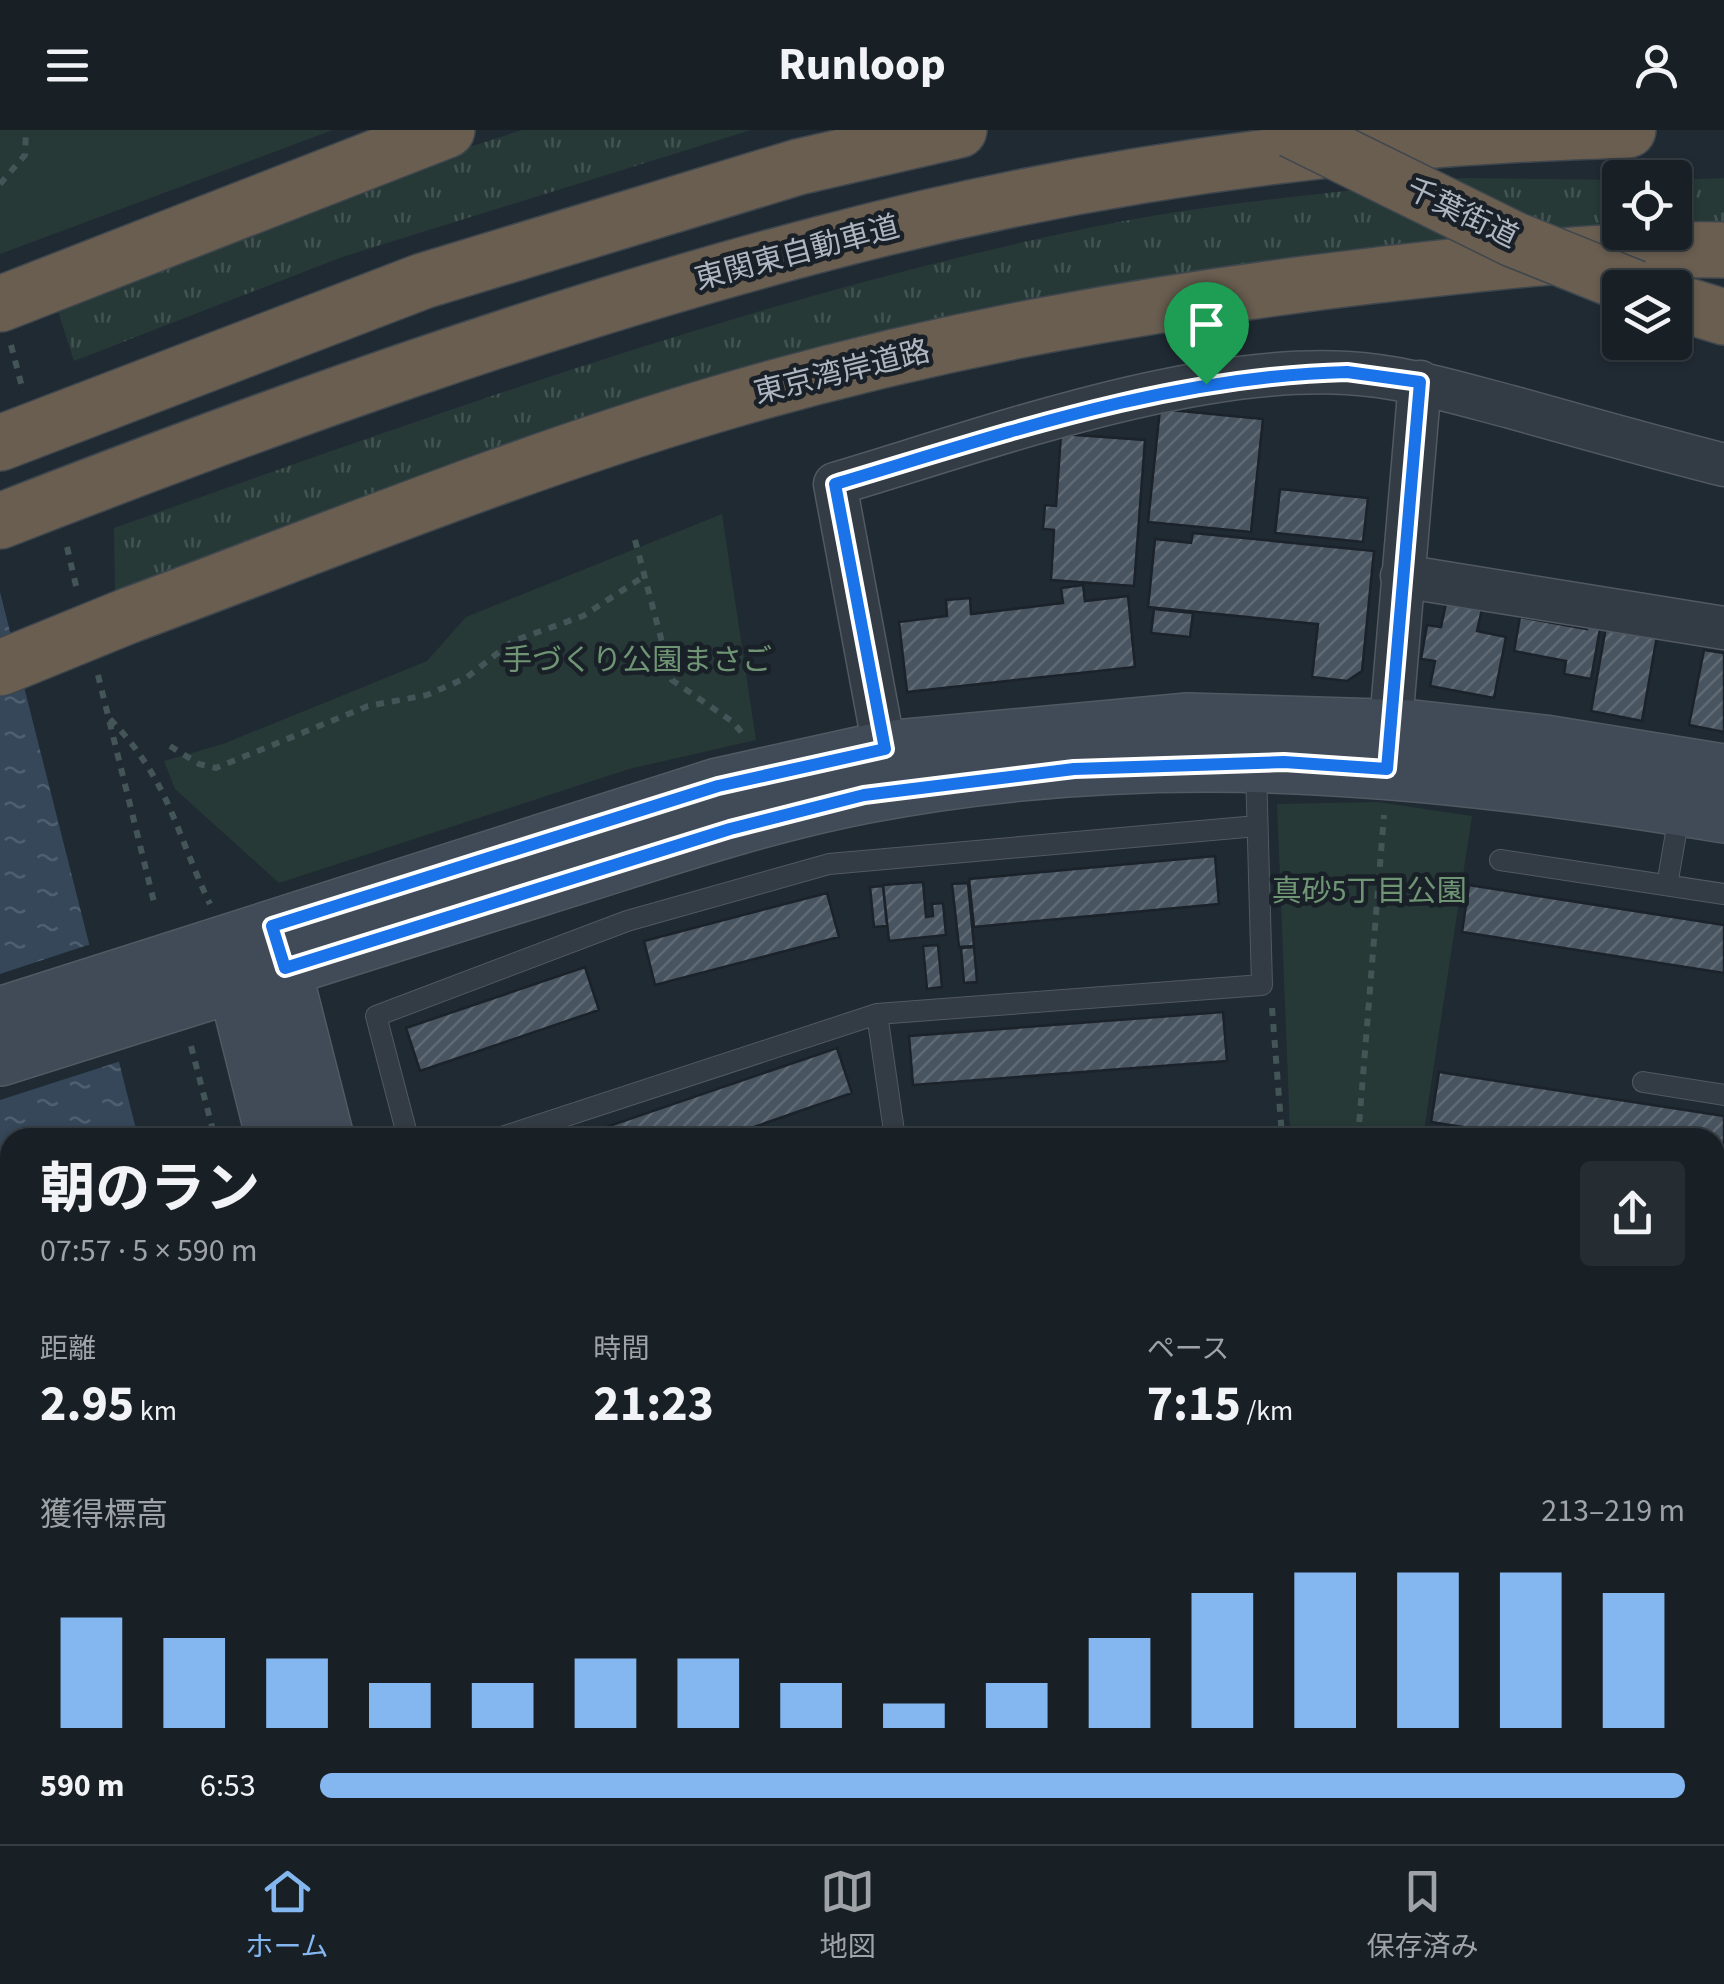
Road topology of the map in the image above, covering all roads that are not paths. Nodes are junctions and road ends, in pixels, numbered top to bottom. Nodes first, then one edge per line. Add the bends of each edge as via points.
1 (447, 130) edge
2 (960, 130) edge
3 (1292, 130) edge
4 (1628, 130) edge
5 (1724, 250) edge
6 (1602, 274) edge
7 (1692, 307) edge
8 (1724, 317) edge
9 (5, 322) edge
10 (1420, 382) junction
11 (14, 422) edge
12 (1724, 465) edge
13 (35, 525) edge
14 (1402, 576) junction
15 (1724, 628) edge
16 (0, 668) edge
17 (1256, 762) junction
18 (1387, 764) junction
19 (889, 770) junction
20 (1724, 772) edge
21 (1702, 812) edge
22 (1258, 826) junction
23 (1500, 860) dead end
24 (1667, 886) junction
25 (1724, 894) edge
26 (247, 946) junction
27 (121, 997) junction
28 (877, 1014) junction
29 (0, 1015) edge
30 (0, 1058) edge
31 (1643, 1082) dead end
32 (1724, 1095) edge
33 (273, 1128) edge
34 (322, 1128) edge
35 (405, 1128) edge
36 (530, 1128) edge
37 (894, 1128) edge

1 - 9 highway
2 - 11 highway via 798,167 596,225
3 - 6 highway, 千葉街道, bridge via 1514,239
4 - 13 highway, 東関東自動車道 via 1188,169 826,242 512,336
5 - 16 highway, 東京湾岸道路, bridge via 1451,266 1243,290 1072,317 905,354 722,403 105,610
7 - 8 highway
10 - 12 street
10 - 14 street
10 - 19 street via 1347,372 1206,384 835,484
14 - 15 street
14 - 18 street
17 - 18 street
17 - 19 street
17 - 22 lane
18 - 19 street via 1188,722
18 - 20 street via 1544,742
18 - 21 street
19 - 26 street via 718,786
21 - 24 lane
22 - 28 lane via 1262,985
22 - 35 lane via 828,864 627,921 376,1016
23 - 24 lane
24 - 25 lane
26 - 27 street
26 - 33 street
26 - 34 street
27 - 29 street
27 - 30 street
28 - 36 lane
28 - 37 lane
31 - 32 lane

